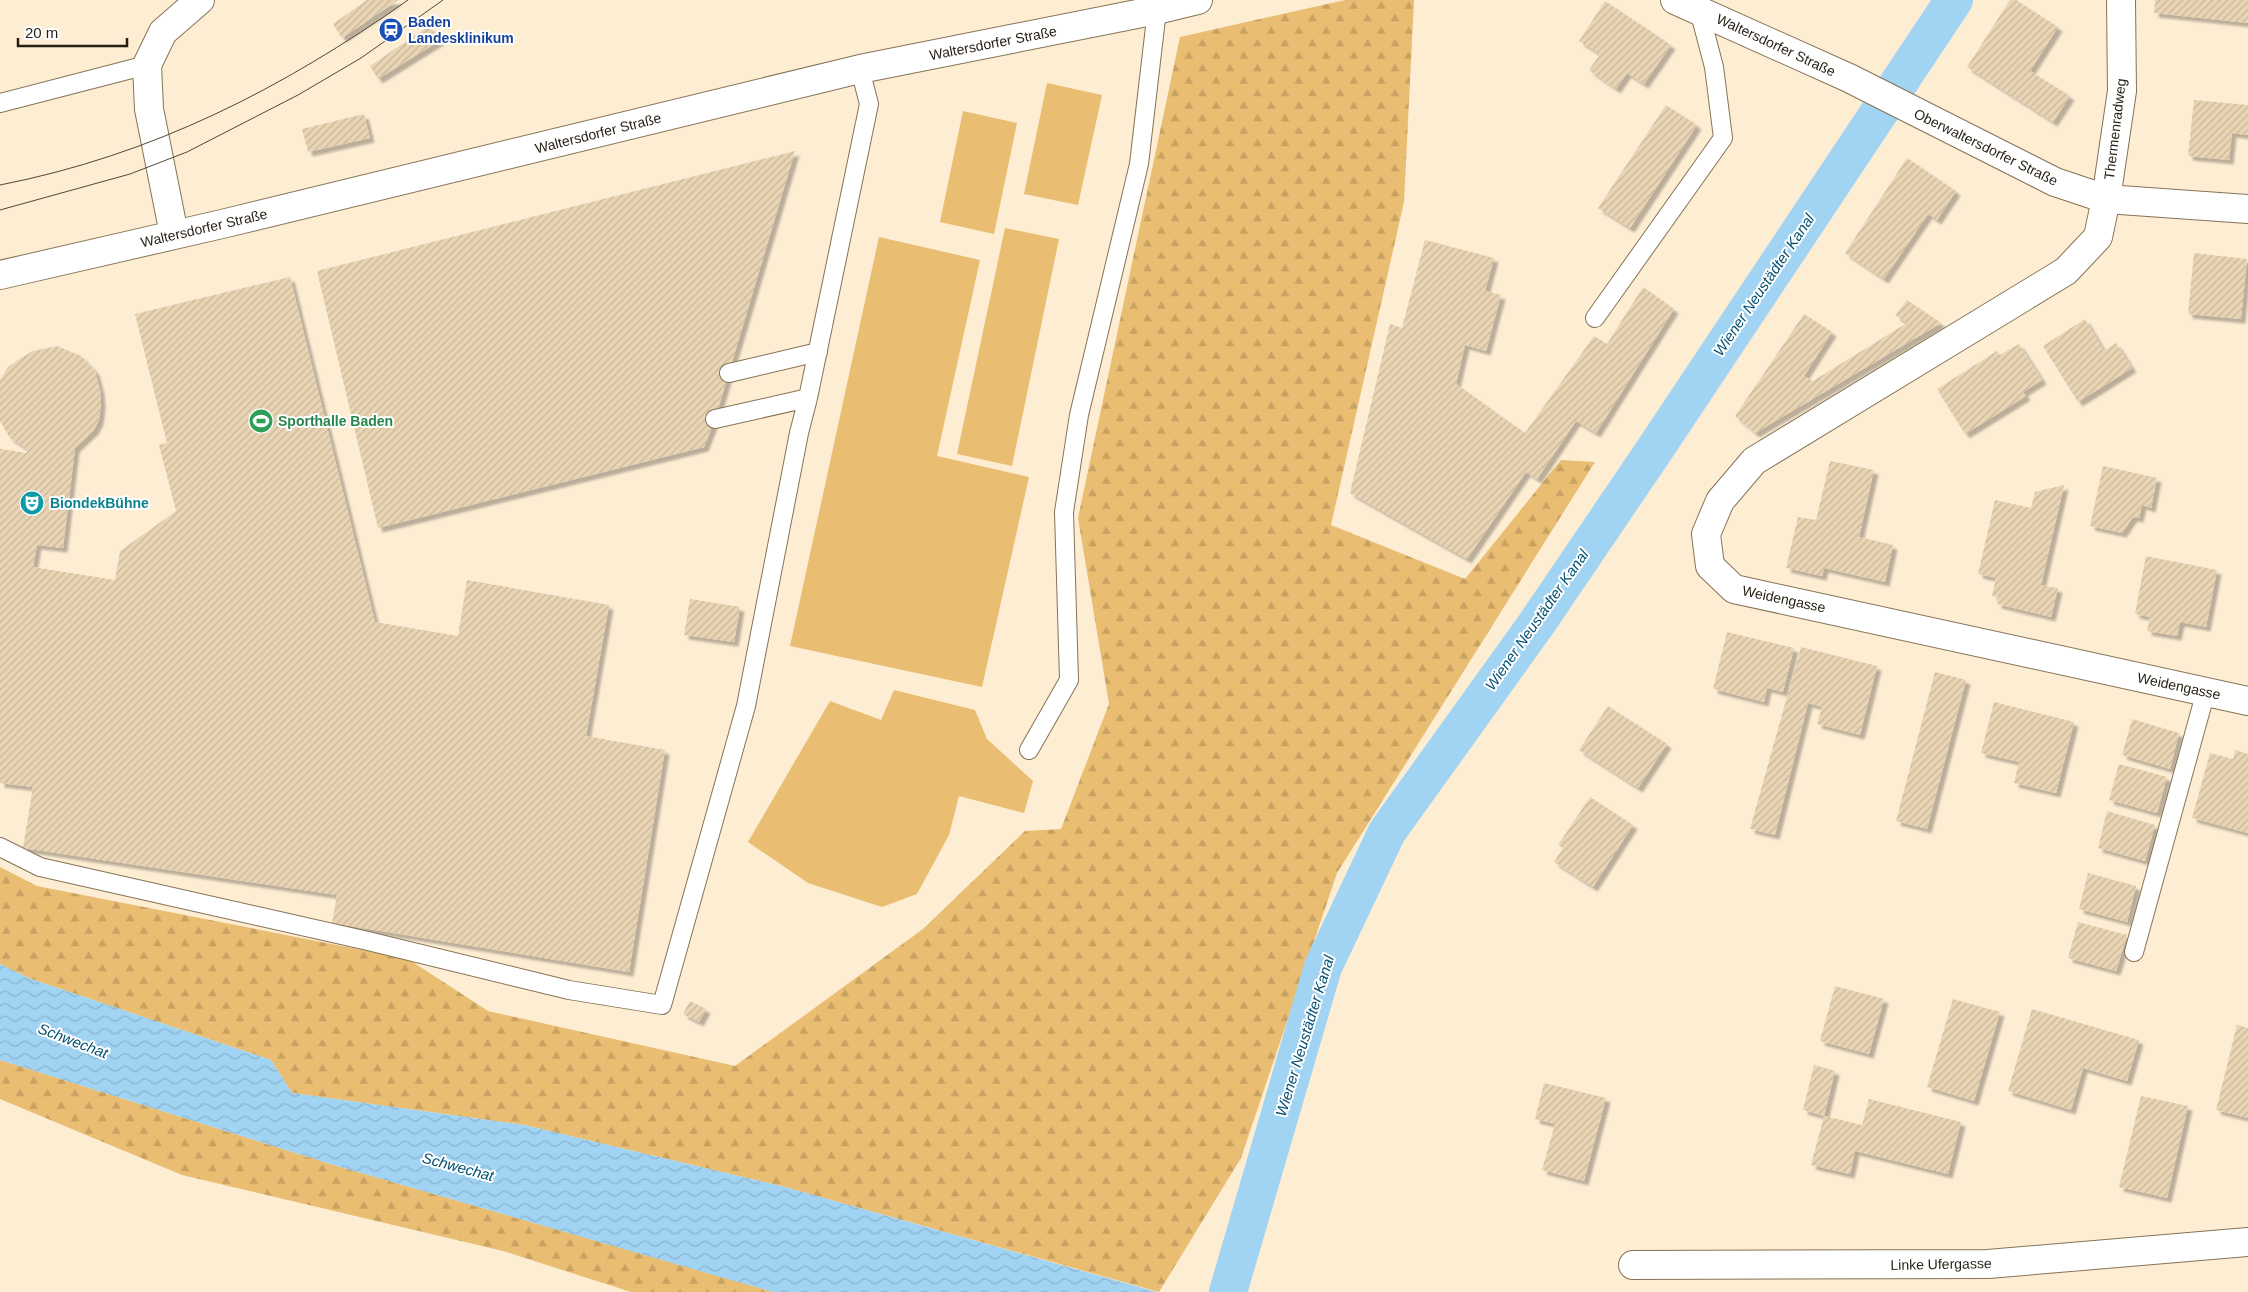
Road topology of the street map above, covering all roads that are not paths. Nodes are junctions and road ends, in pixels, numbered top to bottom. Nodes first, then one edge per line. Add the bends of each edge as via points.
1 (200, 0) edge
2 (1198, 0) edge
3 (2121, 0) edge
4 (1687, 5) edge
5 (1157, 10) junction
6 (147, 64) junction
7 (860, 69) junction
8 (1849, 78) joint
9 (0, 103) edge
10 (2106, 199) junction
11 (2248, 209) edge
12 (174, 234) junction
13 (0, 275) edge
14 (1595, 318) dead end
15 (818, 352) junction
16 (729, 373) dead end
17 (808, 398) junction
18 (715, 419) dead end
19 (2206, 691) junction
20 (2248, 701) edge
21 (1029, 750) dead end
22 (0, 847) edge
23 (2134, 952) dead end
24 (2248, 1242) edge
25 (1633, 1265) dead end

1 - 6 street via 163,32
2 - 5 street, Waltersdorfer Straße
3 - 10 street, Thermenradweg via 2122,91
4 - 8 street, Waltersdorfer Straße
4 - 14 lane via 1714,68 1723,138
5 - 7 street, Waltersdorfer Straße
5 - 21 lane via 1139,164 1079,416 1064,512 1069,680
6 - 9 lane
6 - 12 street via 149,109
7 - 12 street, Waltersdorfer Straße
7 - 15 lane via 869,104
8 - 10 street, Oberwaltersdorfer Straße via 2055,182
10 - 11 street, Oberwaltersdorfer Straße
10 - 19 street, Weidengasse via 2098,238 2066,271 1754,461 1720,501 1706,534 1710,566 1734,589
12 - 13 street, Waltersdorfer Straße
15 - 16 lane
15 - 17 lane
17 - 18 lane
17 - 22 lane via 746,706 662,1005 569,990 40,867
19 - 20 street, Weidengasse
19 - 23 lane
24 - 25 street, Linke Ufergasse via 1988,1264

